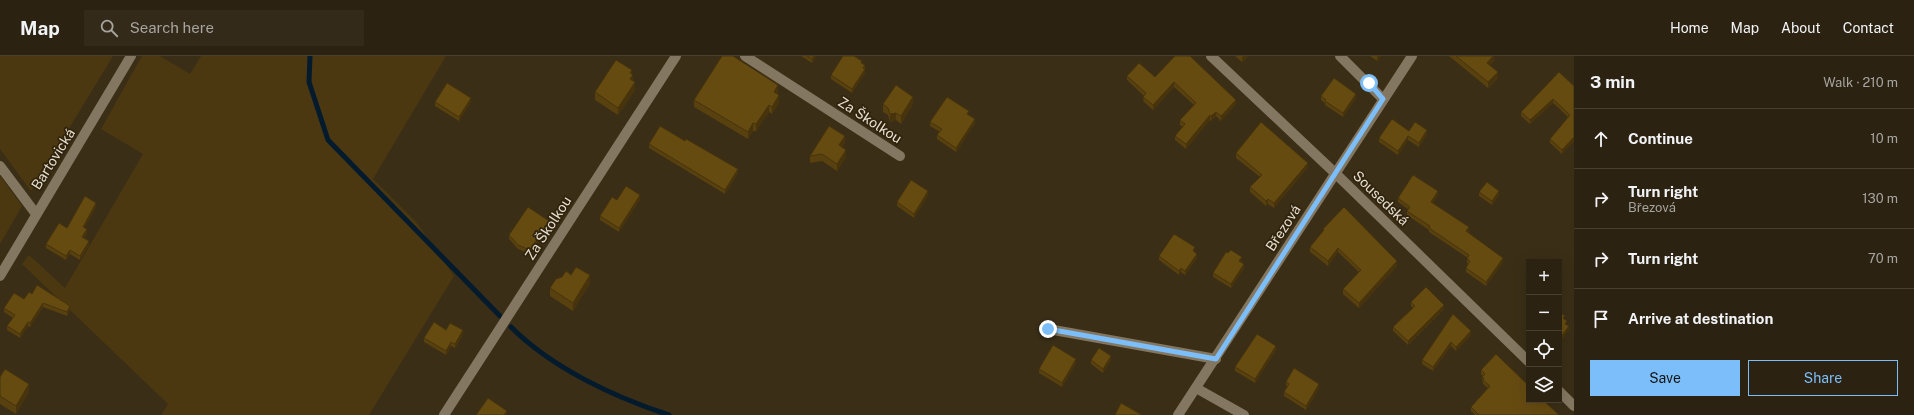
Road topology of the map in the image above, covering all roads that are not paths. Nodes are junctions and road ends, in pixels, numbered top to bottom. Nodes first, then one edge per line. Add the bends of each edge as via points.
1 (131, 56) edge
2 (676, 56) edge
3 (745, 56) edge
4 (1211, 56) edge
5 (1340, 56) edge
6 (1412, 56) edge
7 (1383, 99) junction
8 (900, 156) dead end
9 (0, 166) edge
10 (1335, 173) junction
11 (36, 214) junction
12 (0, 276) edge
13 (1048, 329) dead end
14 (1216, 359) junction
15 (1526, 359) edge
16 (1196, 388) junction
17 (1562, 394) edge
18 (1574, 406) edge
19 (444, 415) edge
20 (1178, 415) edge
21 (1244, 415) edge

1 - 11 street, Bartovická
2 - 19 street, Za Školkou
3 - 8 street, Za Školkou
4 - 10 street, Sousedská
5 - 7 street
6 - 7 street, Březová
7 - 10 street, Březová
9 - 11 street
10 - 14 street, Březová
10 - 15 street, Sousedská
11 - 12 street, Bartovická
13 - 14 street
14 - 16 street, Březová
16 - 20 street, Březová
16 - 21 street
17 - 18 street

